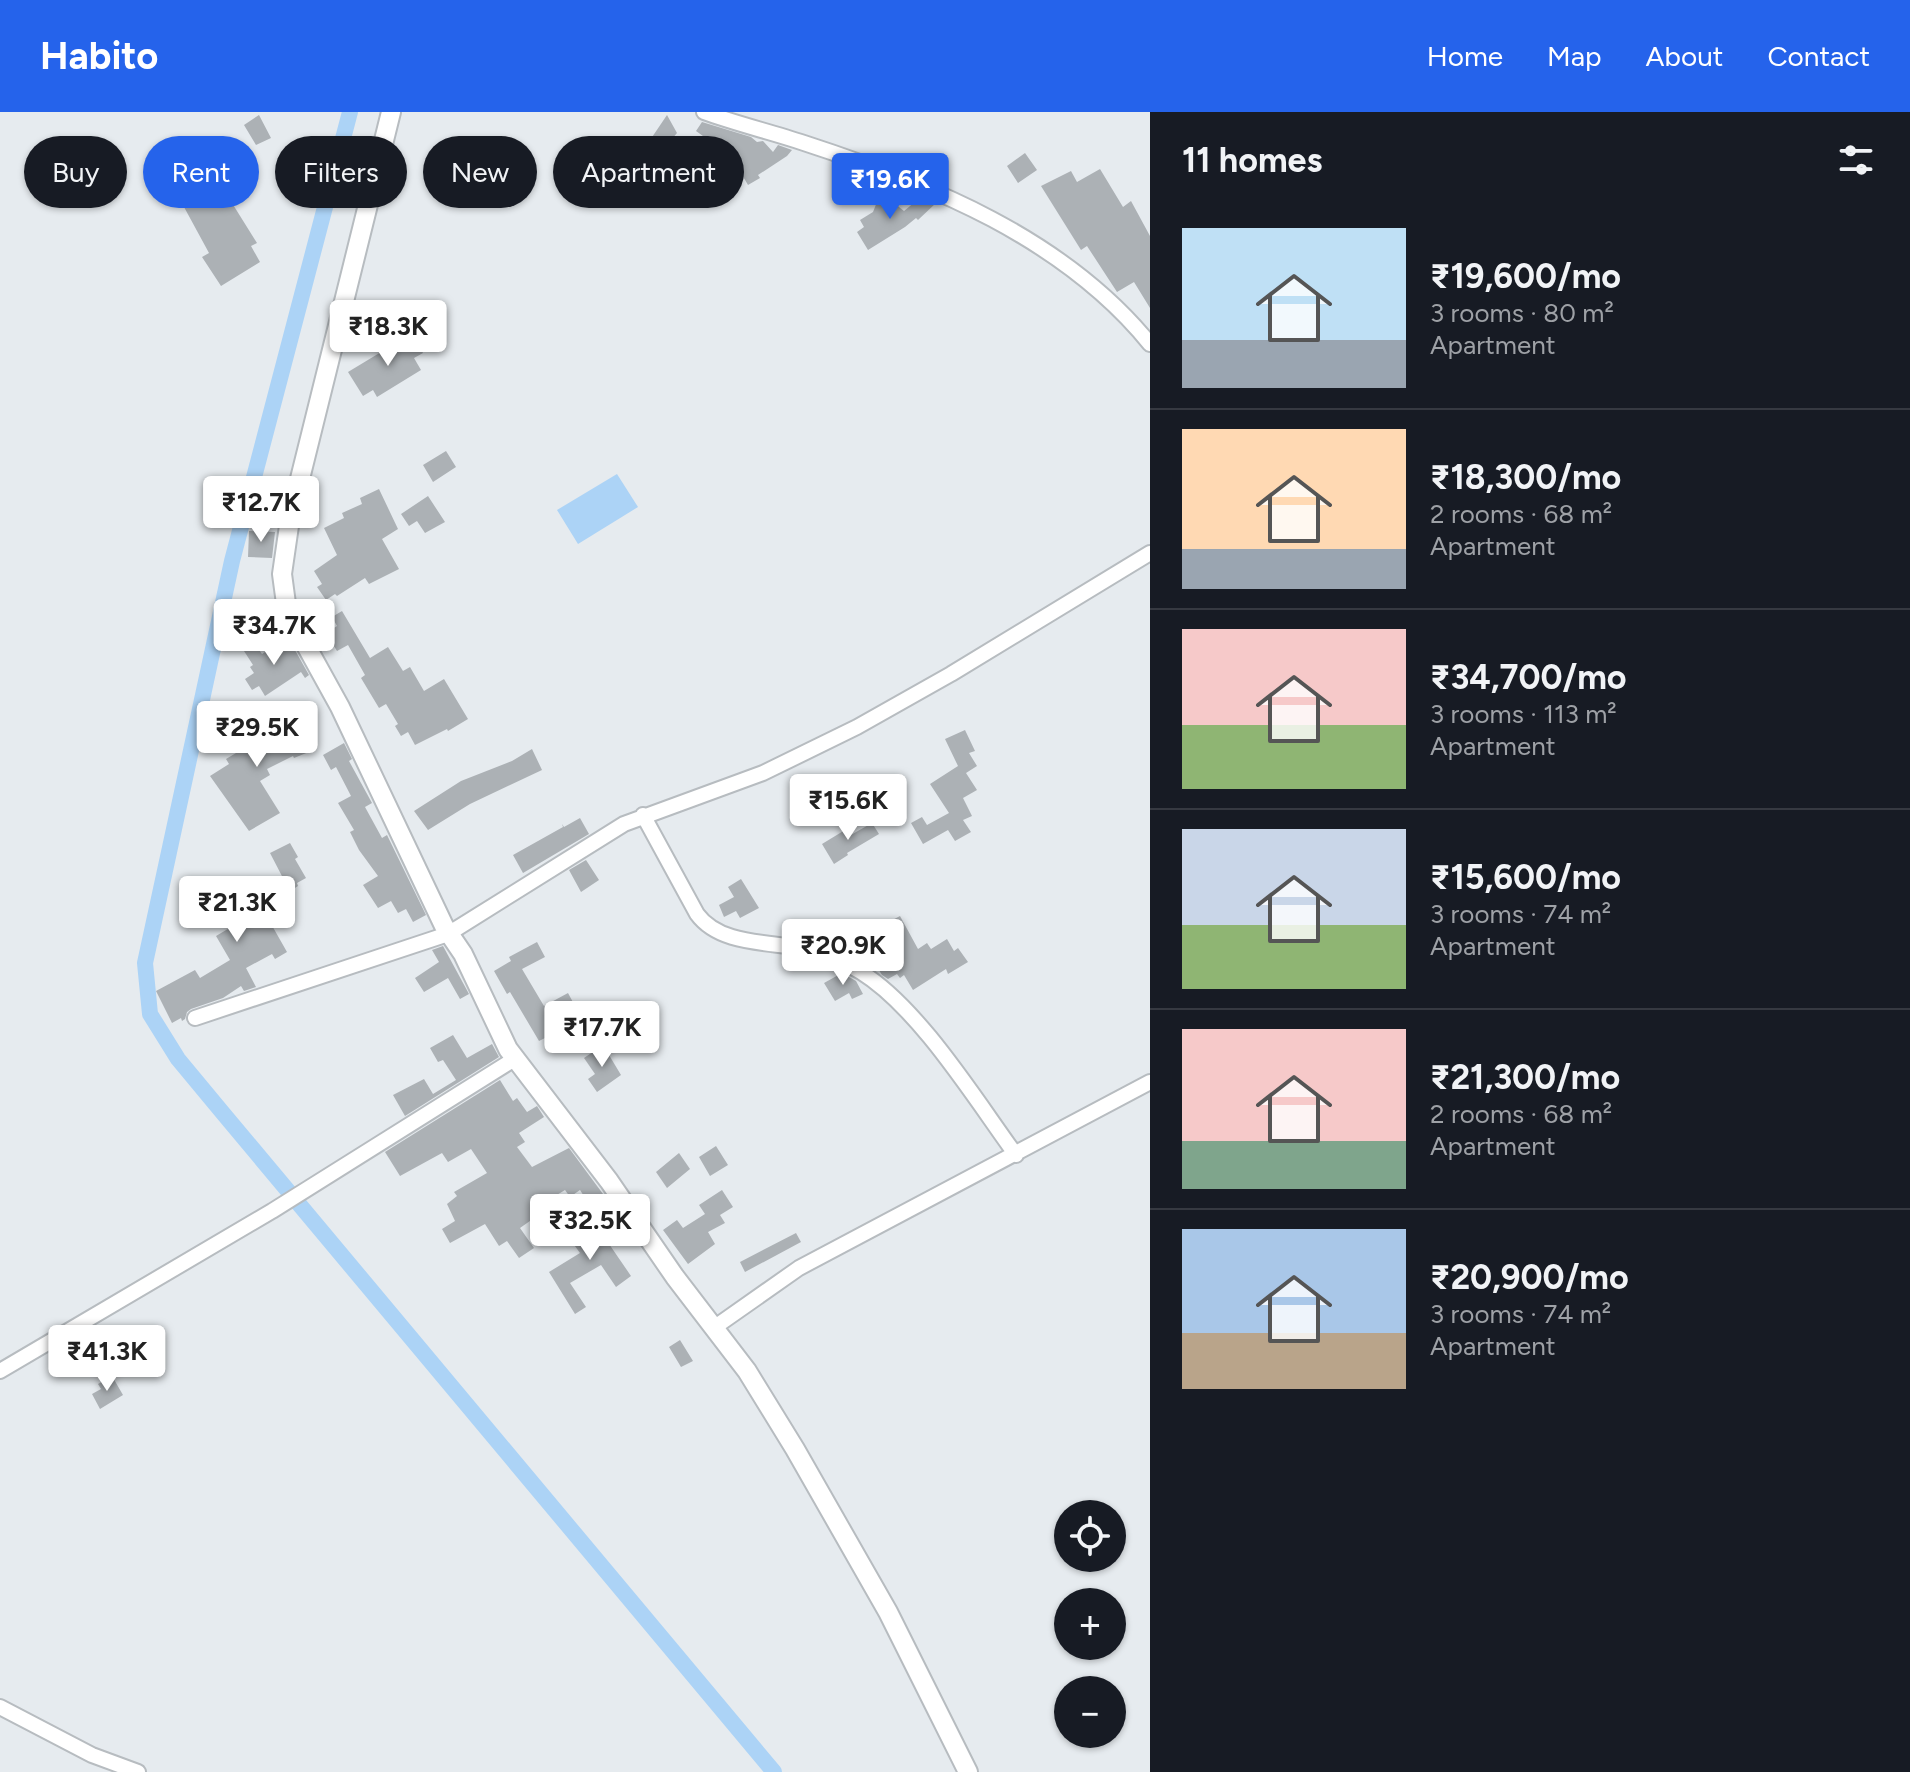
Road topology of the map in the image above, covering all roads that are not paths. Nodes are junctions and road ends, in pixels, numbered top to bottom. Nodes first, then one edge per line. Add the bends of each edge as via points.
1 (391, 112) edge
2 (704, 112) edge
3 (1150, 344) edge
4 (1150, 553) edge
5 (643, 815) junction
6 (448, 934) junction
7 (195, 1018) dead end
8 (516, 1058) junction
9 (1150, 1082) edge
10 (1016, 1155) junction
11 (715, 1327) junction
12 (0, 1371) edge
13 (0, 1707) edge
14 (138, 1772) edge
15 (968, 1772) edge

1 - 6 street via 290,519 283,585 287,611 340,707
2 - 3 street via 896,175 1004,226 1055,256
4 - 5 street via 857,727 763,773
5 - 6 street
5 - 10 street via 706,925 725,934 824,954 884,988 936,1047
6 - 7 street
6 - 8 street
8 - 11 street
8 - 12 street via 272,1211
9 - 10 street
10 - 11 street via 799,1268
11 - 15 street via 803,1462 888,1612
13 - 14 street via 92,1755

